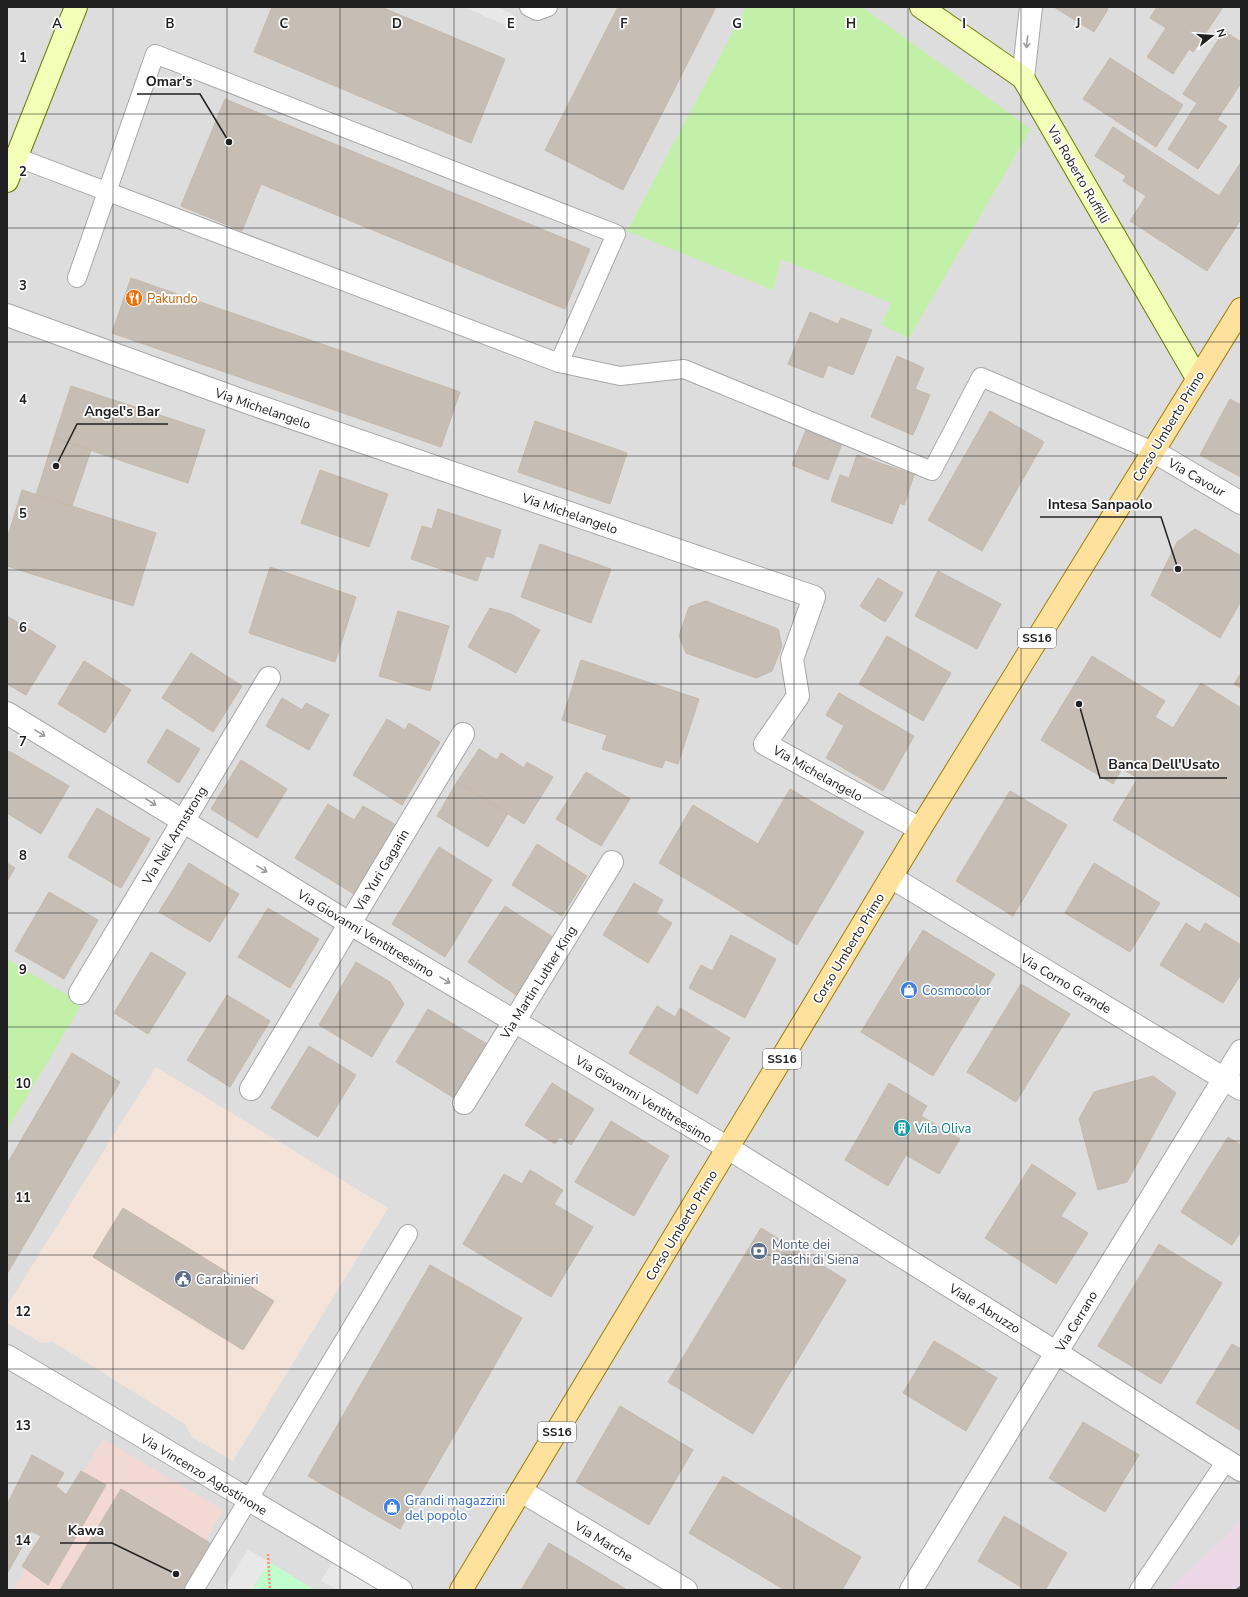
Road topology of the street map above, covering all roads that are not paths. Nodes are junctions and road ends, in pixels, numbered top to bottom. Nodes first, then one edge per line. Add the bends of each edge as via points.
1 (76, 7) edge
2 (529, 7) edge
3 (548, 7) edge
4 (921, 7) edge
5 (1031, 7) edge
6 (1023, 78) junction
7 (16, 157) junction
8 (7, 181) edge
9 (108, 193) junction
10 (77, 278) dead end
11 (1241, 309) edge
12 (7, 316) edge
13 (559, 363) junction
14 (1197, 378) junction
15 (1153, 451) junction
16 (1241, 502) edge
17 (269, 678) dead end
18 (7, 713) edge
19 (463, 734) dead end
20 (182, 821) junction
21 (920, 829) junction
22 (612, 862) dead end
23 (891, 877) junction
24 (349, 923) junction
25 (80, 993) dead end
26 (514, 1021) junction
27 (1241, 1051) edge
28 (1232, 1084) edge
29 (251, 1089) dead end
30 (464, 1103) dead end
31 (728, 1148) junction
32 (408, 1234) dead end
33 (1057, 1353) junction
34 (7, 1356) edge
35 (1233, 1466) edge
36 (521, 1492) junction
37 (247, 1500) junction
38 (194, 1590) edge
39 (401, 1590) edge
40 (461, 1590) edge
41 (686, 1590) edge
42 (911, 1590) edge
43 (1139, 1590) edge

1 - 7 street
2 - 3 lane via 537,11
4 - 6 street, Via Roberto Ruffilli
5 -> 6 street
6 - 14 street, Via Roberto Ruffilli
7 - 8 street
7 - 9 lane
9 - 10 lane
9 - 13 lane
9 - 13 lane via 155,54 616,234
11 - 14 main road, Corso Umberto Primo / SS16
12 - 21 street, Via Michelangelo via 249,403 814,597 792,659 798,696 765,744
13 - 15 lane via 620,376 684,369 932,471 981,378
14 - 15 main road, Corso Umberto Primo / SS16
15 - 16 street, Via Cavour
15 - 21 main road, Corso Umberto Primo / SS16
17 - 20 street, Via Neil Armstrong
18 -> 20 street, Via Giovanni Ventitreesimo
19 - 24 street, Via Yuri Gagarin
20 -> 24 street, Via Giovanni Ventitreesimo
20 - 25 street, Via Neil Armstrong
21 - 23 main road, Corso Umberto Primo / SS16
22 - 26 street, Via Martin Luther King
23 - 28 street, Via Corno Grande
23 - 31 main road, Corso Umberto Primo / SS16
24 -> 26 street, Via Giovanni Ventitreesimo
24 - 29 street, Via Yuri Gagarin
26 - 30 street, Via Martin Luther King
26 - 31 street, Via Giovanni Ventitreesimo
27 - 28 street, Via Cerrano
28 - 33 street, Via Cerrano
31 - 33 street, Viale Abruzzo
31 - 36 main road, Corso Umberto Primo / SS16
32 - 37 lane
33 - 35 street, Viale Abruzzo
33 - 42 street, Via Cerrano
34 - 37 street, Via Vincenzo Agostinone
35 - 43 lane
36 - 40 main road, Corso Umberto Primo / SS16
36 - 41 street, Via Marche
37 - 38 lane
37 - 39 street, Via Vincenzo Agostinone

